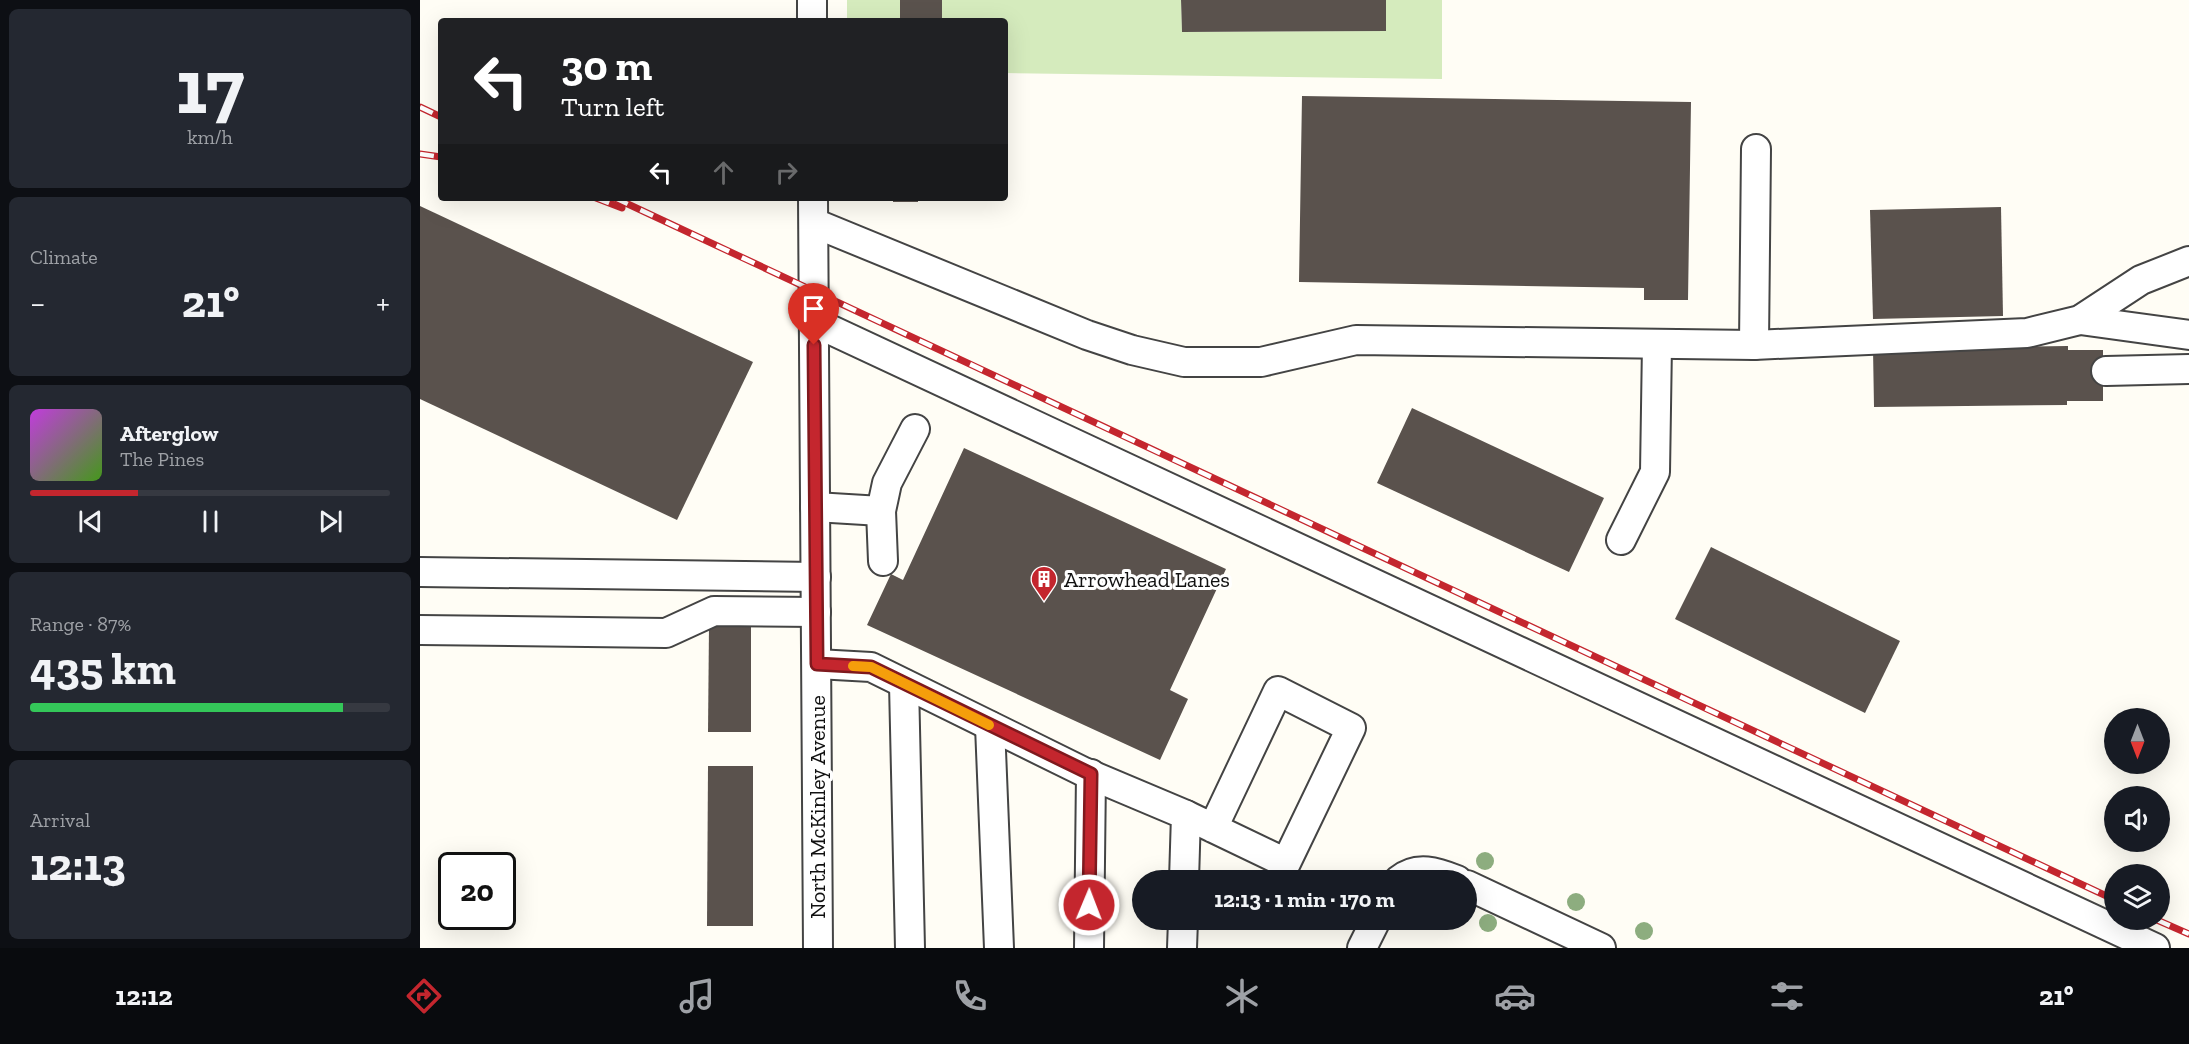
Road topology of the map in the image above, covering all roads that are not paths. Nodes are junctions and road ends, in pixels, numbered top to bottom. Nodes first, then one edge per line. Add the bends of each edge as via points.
1 (812, 0) edge
2 (812, 18) edge
3 (1756, 149) dead end
4 (814, 211) edge
5 (2189, 261) edge
6 (2080, 320) junction
7 (814, 322) junction
8 (2189, 334) edge
9 (1657, 344) junction
10 (1754, 345) junction
11 (2189, 369) edge
12 (2106, 371) dead end
13 (915, 429) dead end
14 (815, 507) junction
15 (881, 511) junction
16 (1622, 540) dead end
17 (883, 561) dead end
18 (420, 572) edge
19 (816, 577) junction
20 (816, 612) junction
21 (420, 630) edge
22 (817, 664) junction
23 (904, 684) junction
24 (990, 726) junction
25 (1091, 774) junction
26 (1186, 815) junction
27 (1214, 828) junction
28 (1184, 870) edge
29 (1477, 890) edge
30 (1183, 930) edge
31 (1371, 930) edge
32 (818, 948) edge
33 (910, 948) edge
34 (999, 948) edge
35 (1089, 948) edge
36 (1182, 948) edge
37 (1362, 948) edge
38 (1601, 948) edge
39 (2155, 948) edge

1 - 2 street
3 - 10 street
4 - 7 street, North McKinley Avenue
4 - 9 street via 1087,335 1184,362 1261,362 1356,340
5 - 6 street via 2141,280
6 - 8 street
6 - 10 street via 2027,333
7 - 14 street, North McKinley Avenue
7 - 39 street
9 - 10 street
9 - 16 street via 1655,472
11 - 12 street
13 - 15 street via 887,483
14 - 15 street
14 - 19 street, North McKinley Avenue
15 - 17 street
18 - 19 street
19 - 20 street, North McKinley Avenue
20 - 21 street via 714,611 666,633
20 - 22 street, North McKinley Avenue
22 - 23 street via 871,667
22 - 32 street, North McKinley Avenue
23 - 24 street
23 - 33 street
24 - 25 street
24 - 34 street
25 - 26 street
25 - 35 street
26 - 27 street
26 - 28 street
27 - 27 street via 1286,863 1351,728 1278,691
29 - 38 street
30 - 36 street
31 - 37 street

